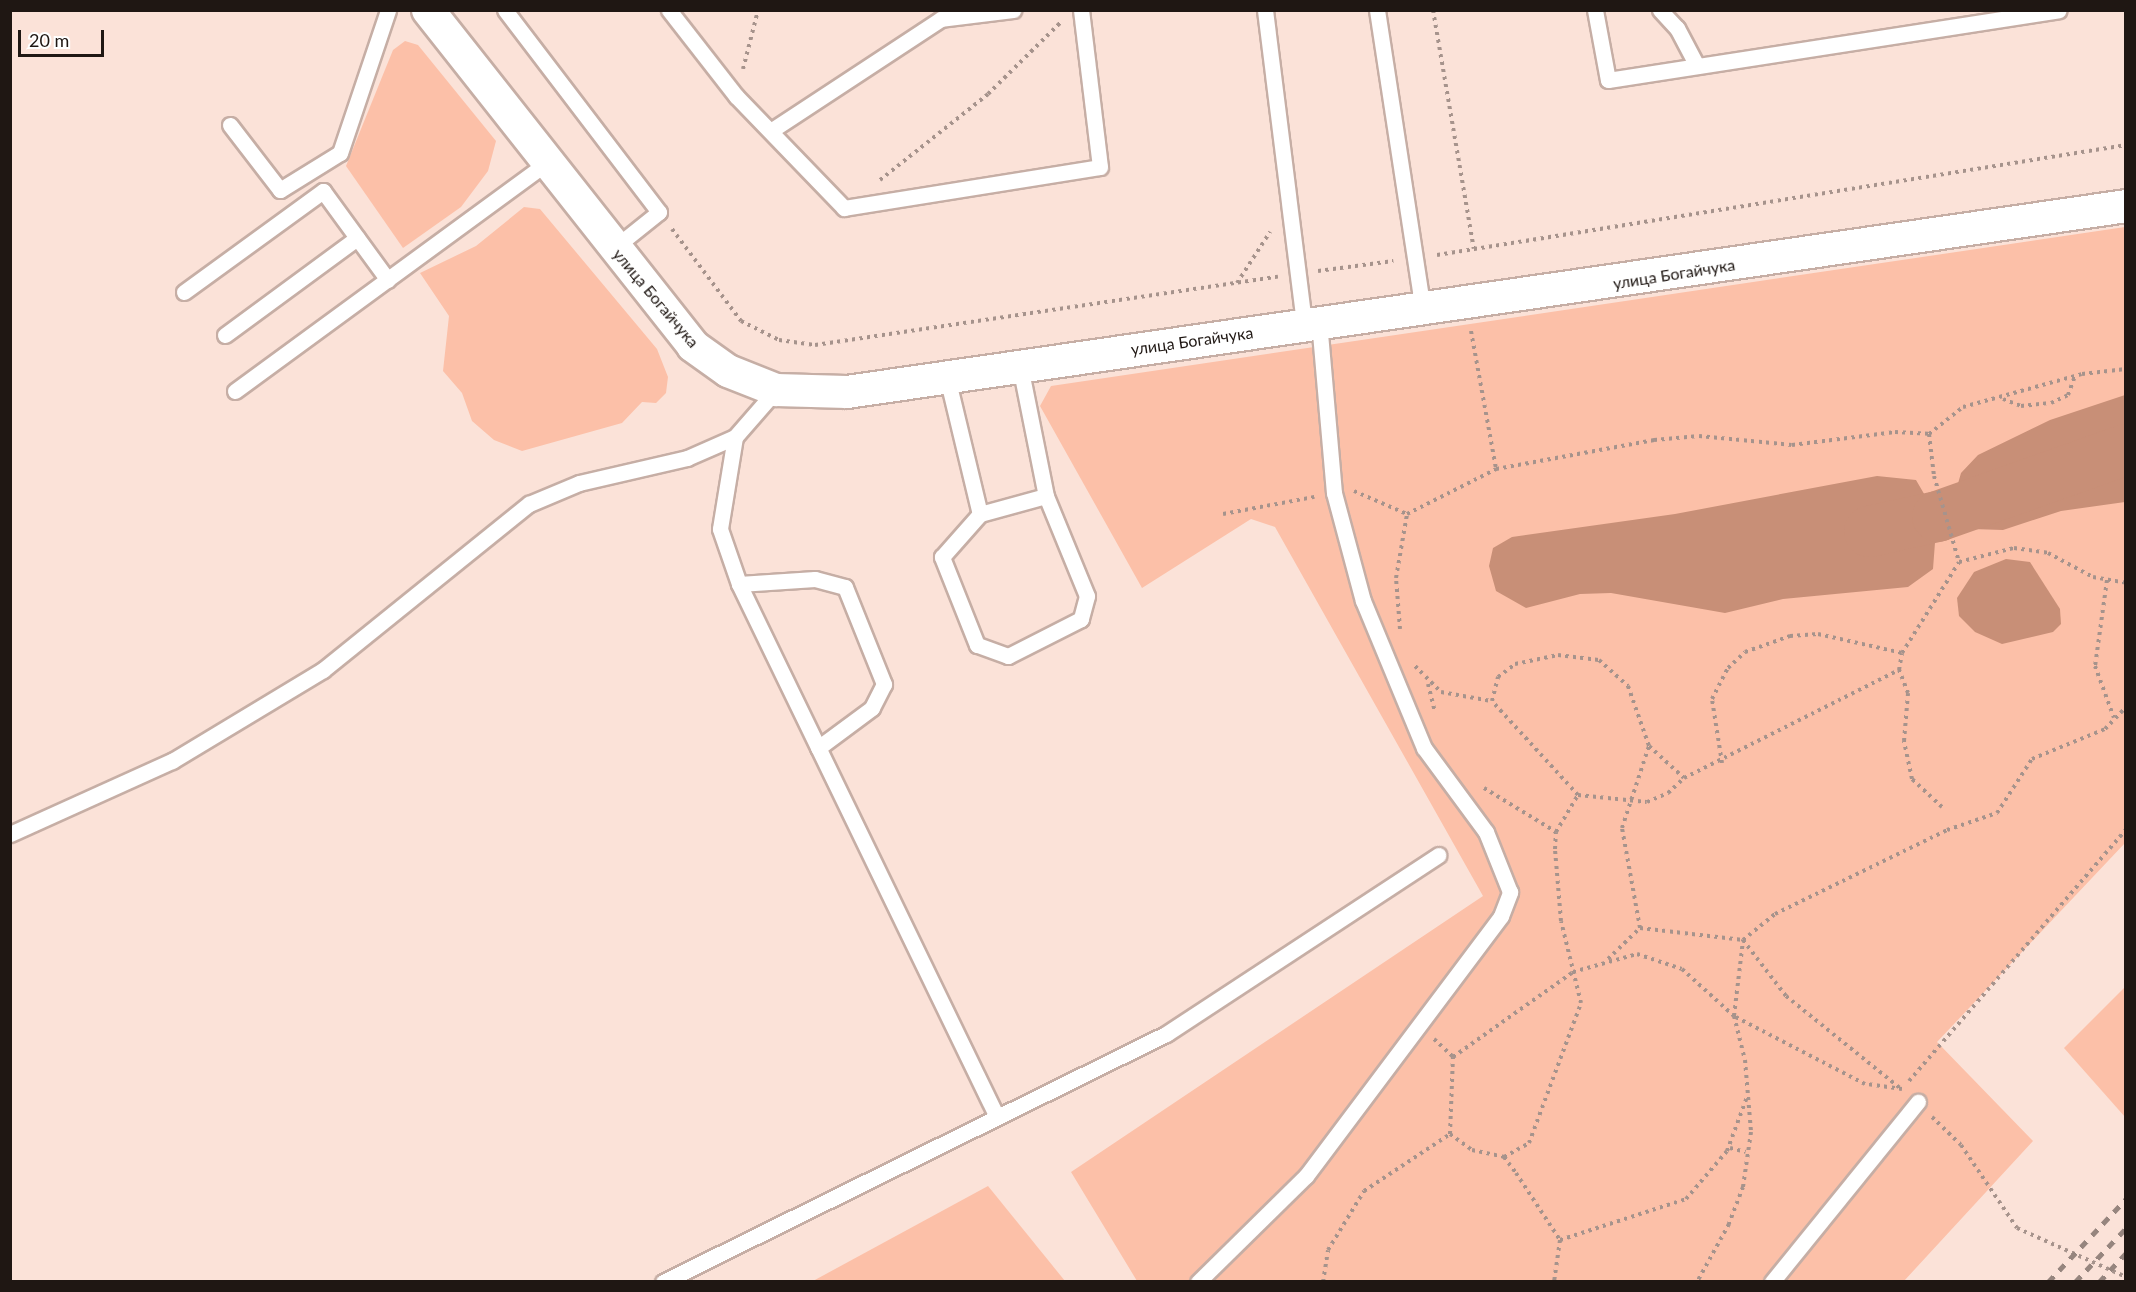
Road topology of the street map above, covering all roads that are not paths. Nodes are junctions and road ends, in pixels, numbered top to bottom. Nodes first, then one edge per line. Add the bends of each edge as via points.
1 (388, 10) edge
2 (428, 10) edge
3 (505, 10) edge
4 (669, 10) edge
5 (1013, 10) edge
6 (1081, 10) edge
7 (1265, 10) edge
8 (1377, 10) edge
9 (1595, 10) edge
10 (1660, 10) edge
11 (2059, 10) edge
12 (940, 15) edge
13 (1697, 66) junction
14 (230, 125) dead end
15 (772, 130) junction
16 (546, 164) junction
17 (2126, 206) edge
18 (357, 238) junction
19 (614, 248) junction
20 (388, 280) junction
21 (184, 292) dead end
22 (1423, 310) junction
23 (1312, 324) junction
24 (225, 335) dead end
25 (1020, 366) junction
26 (946, 377) junction
27 (777, 390) junction
28 (235, 391) dead end
29 (735, 437) junction
30 (1046, 496) junction
31 (980, 514) junction
32 (739, 584) junction
33 (818, 748) junction
34 (10, 834) edge
35 (1438, 855) dead end
36 (1918, 1102) road end
37 (996, 1115) junction
38 (1208, 1278) edge
39 (663, 1281) edge
40 (1772, 1281) edge

1 - 14 lane via 340,153 280,190
2 - 16 street, улица Богайчука
3 - 19 lane via 659,212
4 - 15 lane via 736,96
5 - 12 lane
6 - 15 lane via 1101,167 844,208
7 - 23 lane via 1296,274
8 - 22 lane
9 - 13 lane via 1608,80
10 - 13 lane via 1677,28
11 - 13 lane
12 - 15 lane
16 - 19 street, улица Богайчука
16 - 20 lane
17 - 22 street, улица Богайчука
18 - 20 lane
18 - 21 lane via 323,191
18 - 24 lane
19 - 27 street, улица Богайчука via 693,346 728,371
20 - 28 lane
22 - 23 street, улица Богайчука
23 - 25 street, улица Богайчука
23 - 38 lane via 1340,531 1395,688 1424,748 1486,832 1510,892 1501,916 1306,1176
25 - 26 street, улица Богайчука
25 - 30 lane
26 - 27 street, улица Богайчука via 847,392
26 - 31 lane
27 - 29 lane
29 - 32 lane via 720,528
29 - 34 lane via 687,458 579,483 529,504 322,670 172,761
30 - 31 lane
30 - 31 lane via 1087,596 1081,620 1008,656 977,645 942,557
32 - 33 lane
32 - 33 lane via 815,579 845,587 884,684 872,708
33 - 37 lane
35 - 37 lane via 1166,1034
36 - 40 lane
37 - 39 lane

